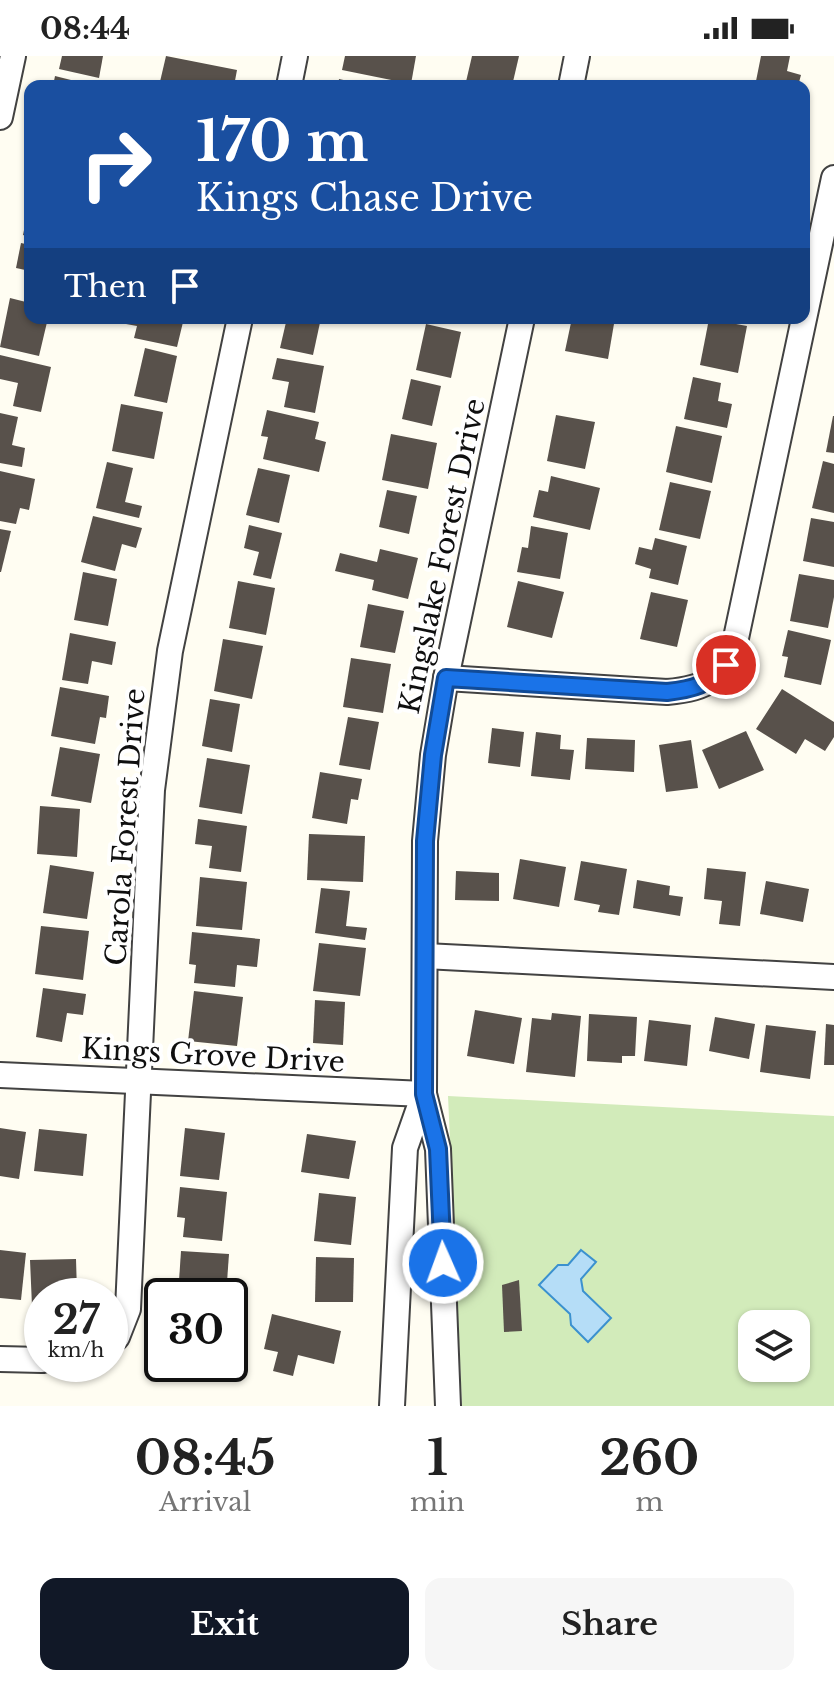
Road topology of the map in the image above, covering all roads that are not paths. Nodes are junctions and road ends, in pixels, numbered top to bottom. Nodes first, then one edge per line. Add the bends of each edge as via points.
1 (13, 56) edge
2 (295, 56) edge
3 (577, 56) edge
4 (290, 80) edge
5 (572, 80) edge
6 (0, 117) edge
7 (834, 178) edge
8 (810, 291) edge
9 (239, 324) edge
10 (521, 324) edge
11 (803, 324) edge
12 (446, 678) junction
13 (425, 956) junction
14 (834, 977) edge
15 (0, 1075) edge
16 (137, 1082) junction
17 (424, 1094) junction
18 (128, 1309) edge
19 (0, 1359) edge
20 (24, 1360) edge
21 (392, 1406) edge
22 (448, 1406) edge

1 - 6 street
2 - 4 street
3 - 5 street
7 - 8 street
9 - 16 street, Carola Forest Drive via 170,651 152,790
10 - 12 street, Kingslake Forest Drive
11 - 12 street via 736,638 714,679 693,689 667,692
12 - 13 street, Kingslake Forest Drive via 425,841
13 - 14 street
13 - 17 street, Kingslake Forest Drive
15 - 16 street, Kings Grove Drive
16 - 17 street, Kings Grove Drive
16 - 18 street, Carola Forest Drive
17 - 21 street, Kingslake Forest Drive via 405,1148
17 - 22 street, Kingslake Forest Drive via 438,1149
19 - 20 street

